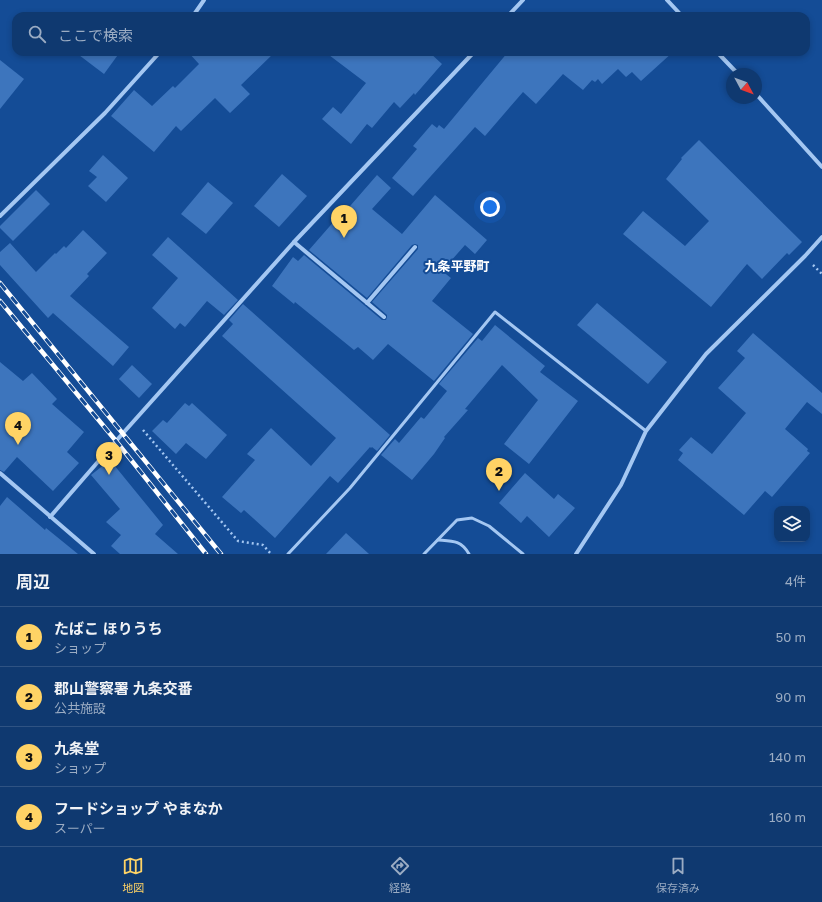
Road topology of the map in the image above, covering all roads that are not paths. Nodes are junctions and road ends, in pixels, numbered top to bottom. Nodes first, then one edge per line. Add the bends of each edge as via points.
1 (204, 0) edge
2 (523, 0) edge
3 (668, 0) edge
4 (196, 12) edge
5 (512, 12) edge
6 (678, 12) edge
7 (156, 56) edge
8 (470, 56) edge
9 (721, 56) edge
10 (732, 68) edge
11 (762, 101) edge
12 (822, 167) edge
13 (0, 216) edge
14 (822, 237) edge
15 (294, 242) junction
16 (415, 247) dead end
17 (367, 303) junction
18 (384, 317) dead end
19 (646, 431) junction
20 (0, 473) edge
21 (50, 517) junction
22 (438, 540) junction
23 (94, 554) edge
24 (288, 554) edge
25 (424, 554) edge
26 (469, 554) edge
27 (523, 554) edge
28 (576, 554) edge

1 - 4 street
2 - 5 street
3 - 6 street
7 - 13 street via 105,113
8 - 15 street
9 - 10 street
11 - 12 street
14 - 19 street via 706,354
15 - 17 street
15 - 21 street
16 - 17 street
17 - 18 street
19 - 24 lane via 495,312 350,488
19 - 28 street via 621,485
20 - 21 street
21 - 23 street
22 - 25 lane
22 - 26 lane via 455,541 465,547
22 - 27 lane via 457,520 472,518 489,526

